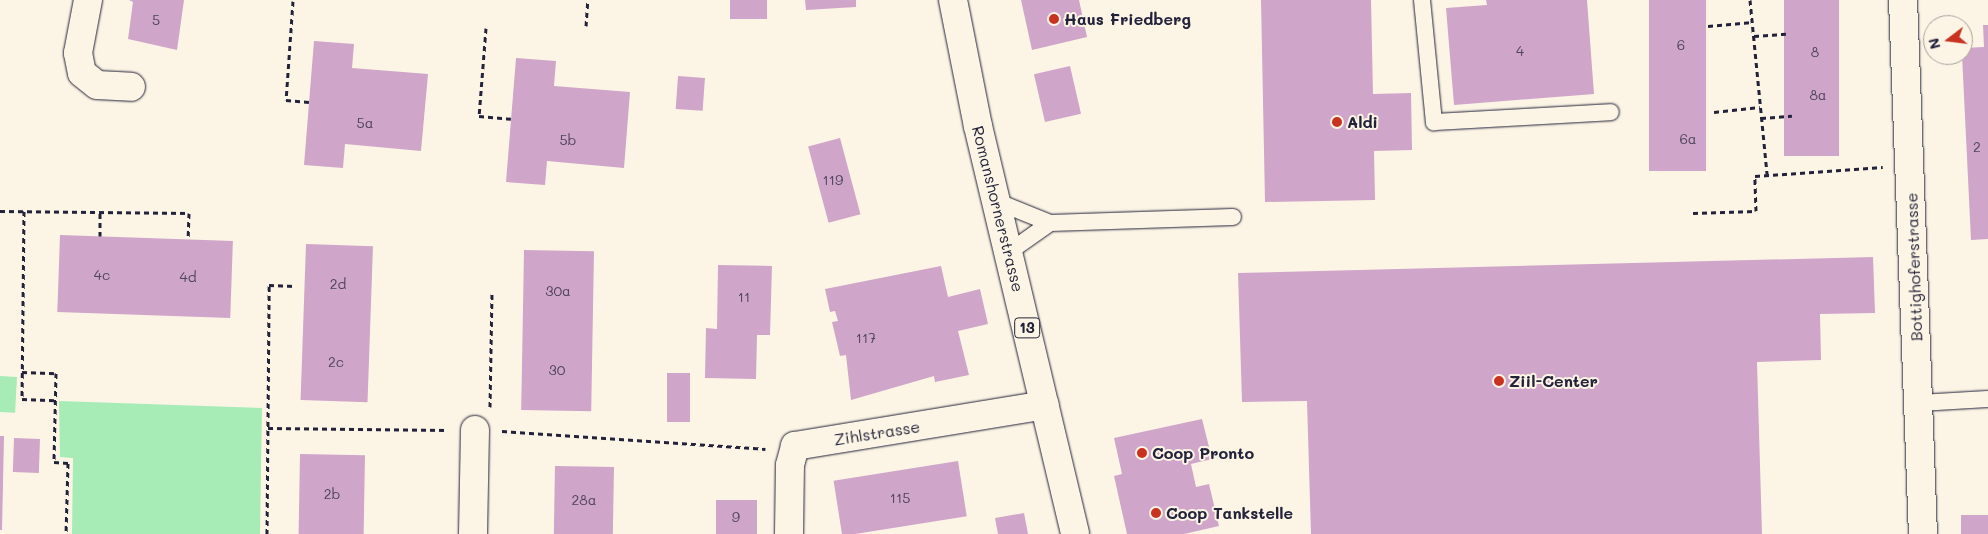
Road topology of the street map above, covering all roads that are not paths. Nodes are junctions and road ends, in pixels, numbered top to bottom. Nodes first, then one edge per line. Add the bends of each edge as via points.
1 (88, 0) edge
2 (953, 0) edge
3 (1422, 0) edge
4 (1903, 0) edge
5 (131, 87) dead end
6 (1611, 112) dead end
7 (998, 202) junction
8 (1233, 217) dead end
9 (1050, 223) junction
10 (1009, 252) junction
11 (1988, 399) edge
12 (1919, 403) junction
13 (1045, 405) junction
14 (482, 430) road end
15 (473, 534) edge
16 (789, 534) edge
17 (1075, 534) edge
18 (1923, 534) edge

1 - 5 street via 78,53 82,73 97,85
2 - 7 street, Romanshornerstrasse / 13
3 - 6 lane via 1434,122
4 - 12 street, Bottighoferstrasse
7 - 9 lane
7 - 10 street, Romanshornerstrasse / 13
8 - 9 lane
9 - 10 lane
10 - 13 street, Romanshornerstrasse / 13
11 - 12 lane
12 - 18 street, Bottighoferstrasse
13 - 16 street, Zihlstrasse via 795,446 790,465
13 - 17 street, Romanshornerstrasse / 13
14 - 15 street

